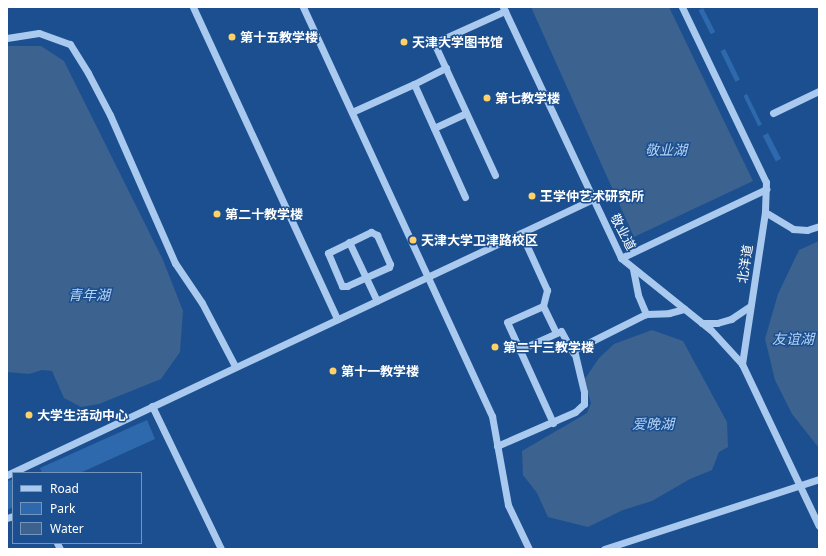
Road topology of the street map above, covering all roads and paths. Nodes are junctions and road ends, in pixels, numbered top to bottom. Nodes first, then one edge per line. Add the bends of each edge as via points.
1 (193, 7) edge
2 (303, 7) edge
3 (682, 7) edge
4 (504, 9) edge
5 (7, 38) edge
6 (446, 68) junction
7 (414, 84) junction
8 (819, 91) edge
9 (352, 112) junction
10 (773, 112) dead end
11 (466, 113) junction
12 (434, 128) junction
13 (495, 175) dead end
14 (766, 189) junction
15 (465, 197) dead end
16 (593, 199) junction
17 (765, 212) junction
18 (819, 226) edge
19 (521, 233) junction
20 (349, 242) junction
21 (621, 258) junction
22 (633, 269) junction
23 (429, 277) junction
24 (366, 278) junction
25 (377, 301) junction
26 (543, 306) junction
27 (750, 306) junction
28 (684, 309) junction
29 (646, 314) junction
30 (337, 319) junction
31 (702, 323) junction
32 (556, 333) junction
33 (519, 350) junction
34 (573, 353) junction
35 (742, 364) junction
36 (235, 366) junction
37 (152, 406) junction
38 (553, 423) junction
39 (497, 446) junction
40 (13, 472) edge
41 (819, 479) edge
42 (800, 486) junction
43 (819, 526) edge
44 (219, 549) edge
45 (529, 549) edge
46 (604, 549) edge

1 - 30 street
2 - 9 street
3 - 14 street, 北洋道 via 766,182
4 - 6 street via 434,43
4 - 16 street, 敬业道
5 - 36 street via 39,33 70,44 110,115 175,263 202,303
6 - 7 street
6 - 11 street
7 - 9 street
7 - 12 street
8 - 10 street
9 - 23 street
11 - 12 street
11 - 13 street
12 - 15 street
14 - 17 street, 北洋道
14 - 21 street
16 - 19 street
16 - 21 street, 敬业道
17 - 18 street via 793,229 807,230
17 - 27 street, 北洋道
19 - 23 street
19 - 26 street via 548,290
20 - 24 street
20 - 24 street via 328,253 339,282 342,286 347,286
20 - 24 street via 371,232 376,235 390,264 389,267
21 - 22 street, 敬业道
22 - 28 street, 敬业道
22 - 29 street via 638,295
23 - 25 street
23 - 39 street via 492,416
24 - 25 street
25 - 30 street
26 - 32 street
26 - 33 street via 507,322
27 - 31 street via 731,319 717,323
27 - 35 street, 北洋道
28 - 29 street via 669,313
28 - 31 street, 敬业道
29 - 34 street via 576,348
30 - 36 street
31 - 35 street, 敬业道
32 - 33 street
32 - 34 street via 561,331
33 - 38 street
34 - 38 street via 584,392 584,404 575,412
35 - 42 street
36 - 37 street
37 - 40 street
37 - 44 street
38 - 39 street
39 - 45 street via 508,505
41 - 42 street
42 - 43 street
42 - 46 street

